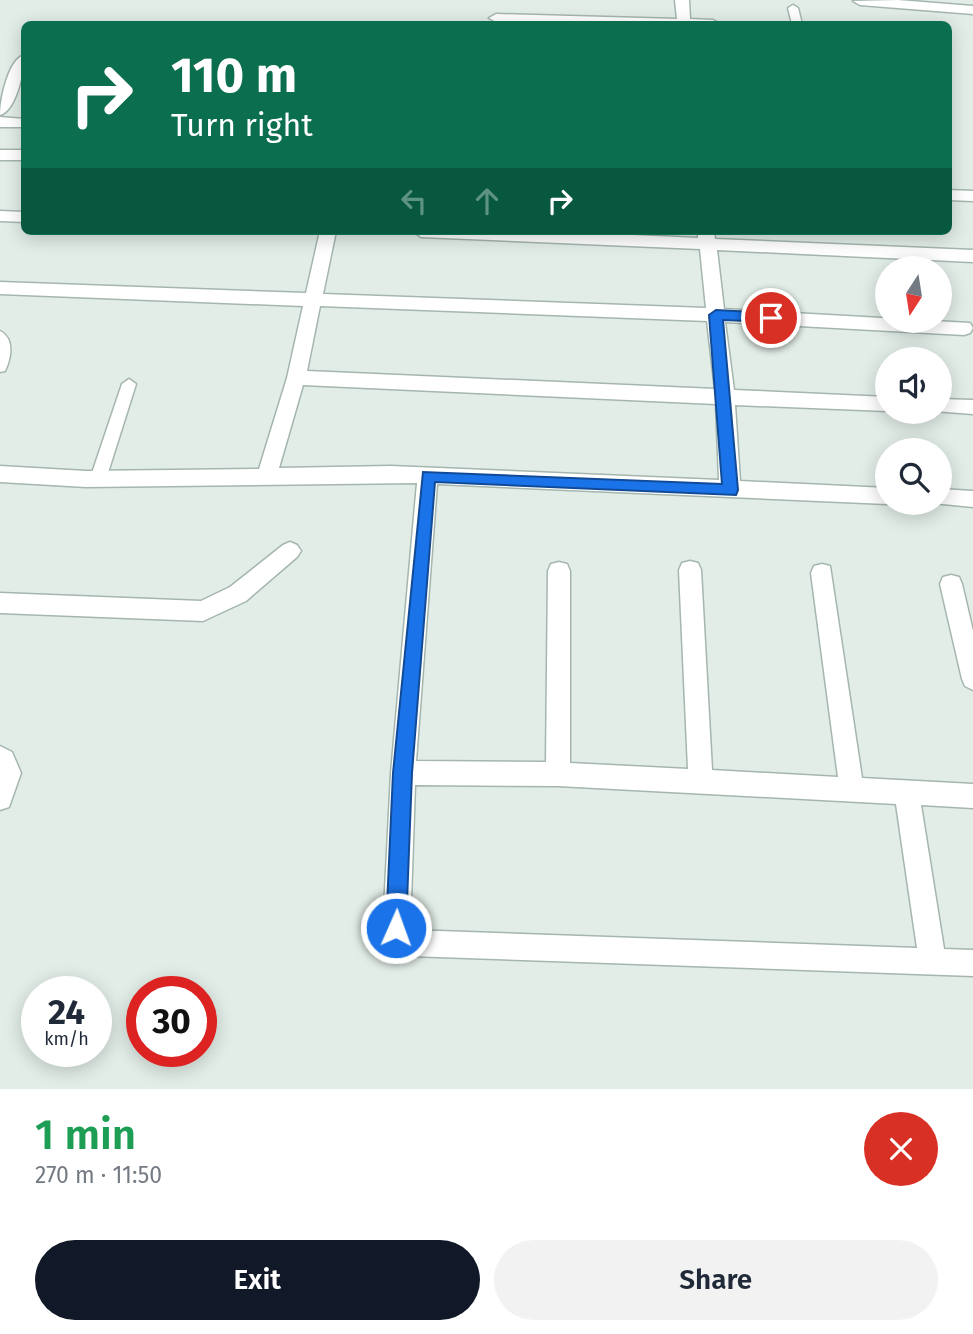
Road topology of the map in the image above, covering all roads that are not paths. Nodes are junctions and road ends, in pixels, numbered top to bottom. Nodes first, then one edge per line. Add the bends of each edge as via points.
1 (682, 0) edge
2 (860, 1) edge
3 (904, 2) edge
4 (793, 8) dead end
5 (973, 10) edge
6 (496, 18) dead end
7 (590, 21) edge
8 (684, 21) edge
9 (796, 21) edge
10 (21, 66) edge
11 (21, 68) edge
12 (0, 69) edge
13 (0, 111) edge
14 (0, 122) edge
15 (21, 123) edge
16 (0, 155) edge
17 (21, 155) edge
18 (952, 195) edge
19 (973, 197) edge
20 (0, 216) edge
21 (21, 217) edge
22 (327, 235) edge
23 (612, 235) edge
24 (707, 237) edge
25 (973, 256) edge
26 (0, 288) edge
27 (315, 300) junction
28 (716, 315) junction
29 (964, 328) dead end
30 (0, 336) edge
31 (0, 367) edge
32 (296, 378) junction
33 (129, 384) dead end
34 (725, 397) junction
35 (875, 403) edge
36 (952, 406) edge
37 (973, 407) edge
38 (0, 474) edge
39 (428, 476) junction
40 (266, 478) junction
41 (98, 479) junction
42 (730, 490) junction
43 (875, 496) edge
44 (952, 498) edge
45 (973, 499) edge
46 (290, 551) dead end
47 (690, 570) dead end
48 (559, 571) dead end
49 (822, 573) dead end
50 (951, 584) dead end
51 (0, 603) edge
52 (973, 679) edge
53 (0, 758) edge
54 (403, 773) junction
55 (558, 774) junction
56 (701, 782) junction
57 (852, 790) junction
58 (907, 794) junction
59 (973, 796) edge
60 (0, 797) edge
61 (932, 960) junction
62 (973, 963) edge

1 - 8 street
2 - 3 street
3 - 5 street
4 - 9 lane
6 - 7 street
10 - 12 street
11 - 13 street
14 - 15 street
16 - 17 street
18 - 19 street
20 - 21 street
22 - 27 street
23 - 24 street
24 - 25 street
24 - 28 street
26 - 27 street
27 - 28 street
27 - 32 street
28 - 29 street
28 - 34 street
30 - 31 lane via 5,353
32 - 34 street
32 - 40 street
33 - 41 lane
34 - 35 street
34 - 42 street
36 - 37 street
38 - 41 street
39 - 40 street
39 - 42 street
39 - 54 street
40 - 41 street
42 - 43 street
44 - 45 street
46 - 51 street via 238,594 203,611
47 - 56 street
48 - 55 street
49 - 57 street
50 - 52 street
53 - 60 street via 9,773
54 - 55 street
54 - 61 street via 399,940
55 - 56 street
56 - 57 street
57 - 58 street
58 - 59 street
58 - 61 street
61 - 62 street

